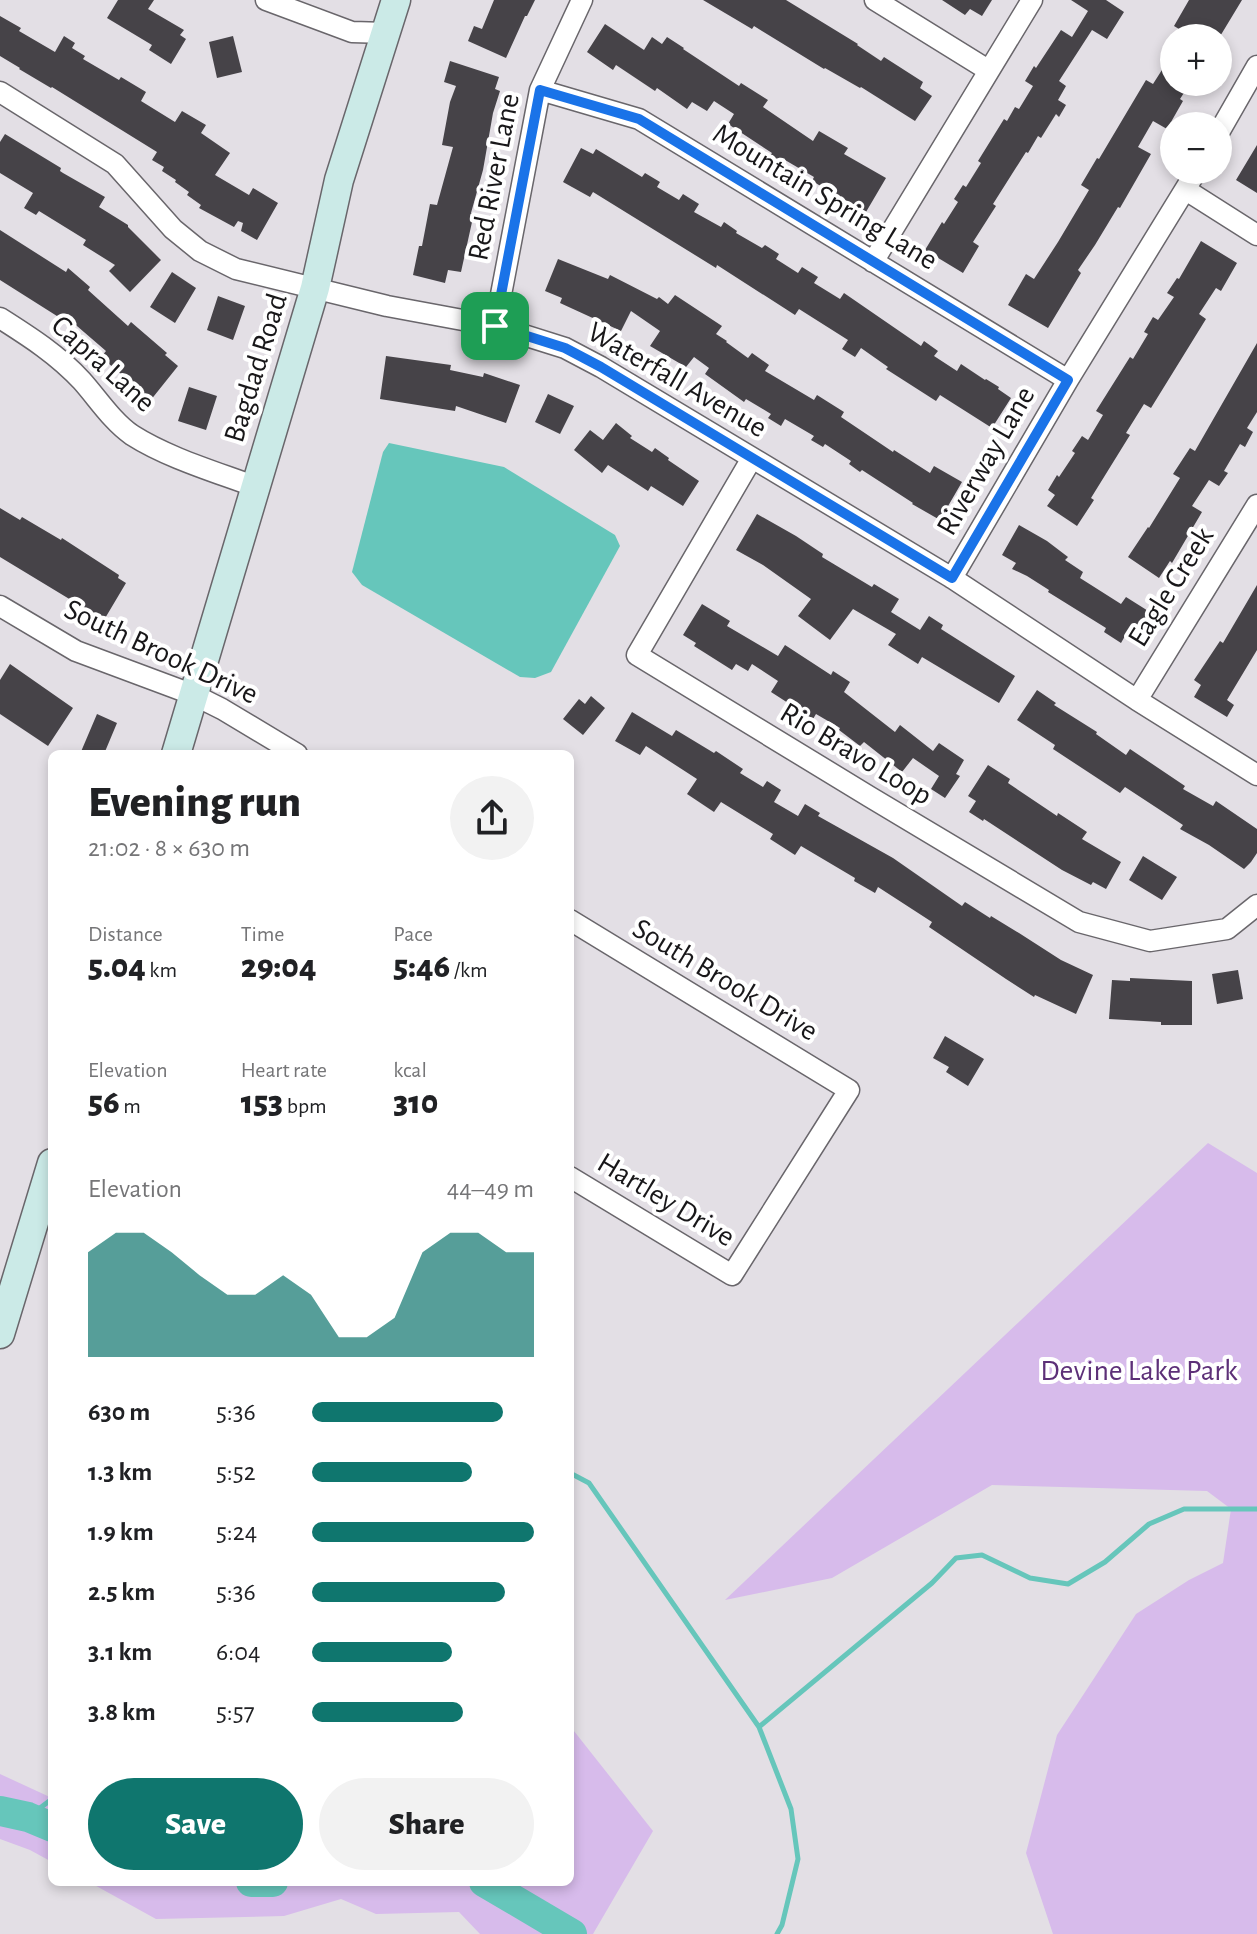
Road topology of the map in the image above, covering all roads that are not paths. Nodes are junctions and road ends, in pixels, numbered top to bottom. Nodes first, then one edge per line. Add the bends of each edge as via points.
1 (266, 0) edge
2 (396, 0) edge
3 (582, 0) edge
4 (875, 0) edge
5 (1032, 0) edge
6 (386, 33) junction
7 (1257, 66) edge
8 (988, 70) junction
9 (540, 90) junction
10 (0, 92) edge
11 (1231, 112) edge
12 (1189, 184) edge
13 (1186, 190) junction
14 (1257, 235) edge
15 (873, 262) junction
16 (315, 288) junction
17 (0, 318) edge
18 (495, 326) junction
19 (1068, 380) junction
20 (752, 458) junction
21 (256, 487) junction
22 (1257, 505) edge
23 (952, 578) junction
24 (0, 606) edge
25 (194, 695) junction
26 (1137, 700) junction
27 (177, 750) edge
28 (290, 750) edge
29 (1257, 775) edge
30 (1257, 905) edge
31 (574, 922) edge
32 (48, 1176) edge
33 (574, 1179) edge
34 (732, 1275) joint
35 (0, 1334) edge

1 - 6 street via 352,32
2 - 6 street, Bagdad Road
3 - 9 street, Red River Lane
4 - 8 street
5 - 8 street
6 - 16 street, Bagdad Road via 339,180
7 - 11 street
8 - 15 street
9 - 15 street, Mountain Spring Lane via 639,119
9 - 18 street, Red River Lane
10 - 16 street, Waterfall Avenue via 115,164 200,251 236,269
12 - 13 street, Riverway Lane
13 - 14 street
13 - 19 street, Riverway Lane
15 - 19 street, Mountain Spring Lane
16 - 18 street, Waterfall Avenue
16 - 21 street, Bagdad Road
17 - 21 street, Capra Lane via 64,362 130,434
18 - 20 street, Waterfall Avenue via 565,348
19 - 23 street, Riverway Lane
20 - 23 street, Waterfall Avenue
20 - 30 street, Rio Bravo Loop via 637,655 1079,922 1150,941 1227,929
21 - 25 street, Bagdad Road
22 - 26 street, Eagle Creek
23 - 26 street, Waterfall Avenue
24 - 25 street, South Brook Drive via 76,651
25 - 27 street, Bagdad Road
25 - 28 street, South Brook Drive
26 - 29 street, Waterfall Avenue
31 - 34 street, South Brook Drive via 849,1090
32 - 35 street
33 - 34 street, Hartley Drive

